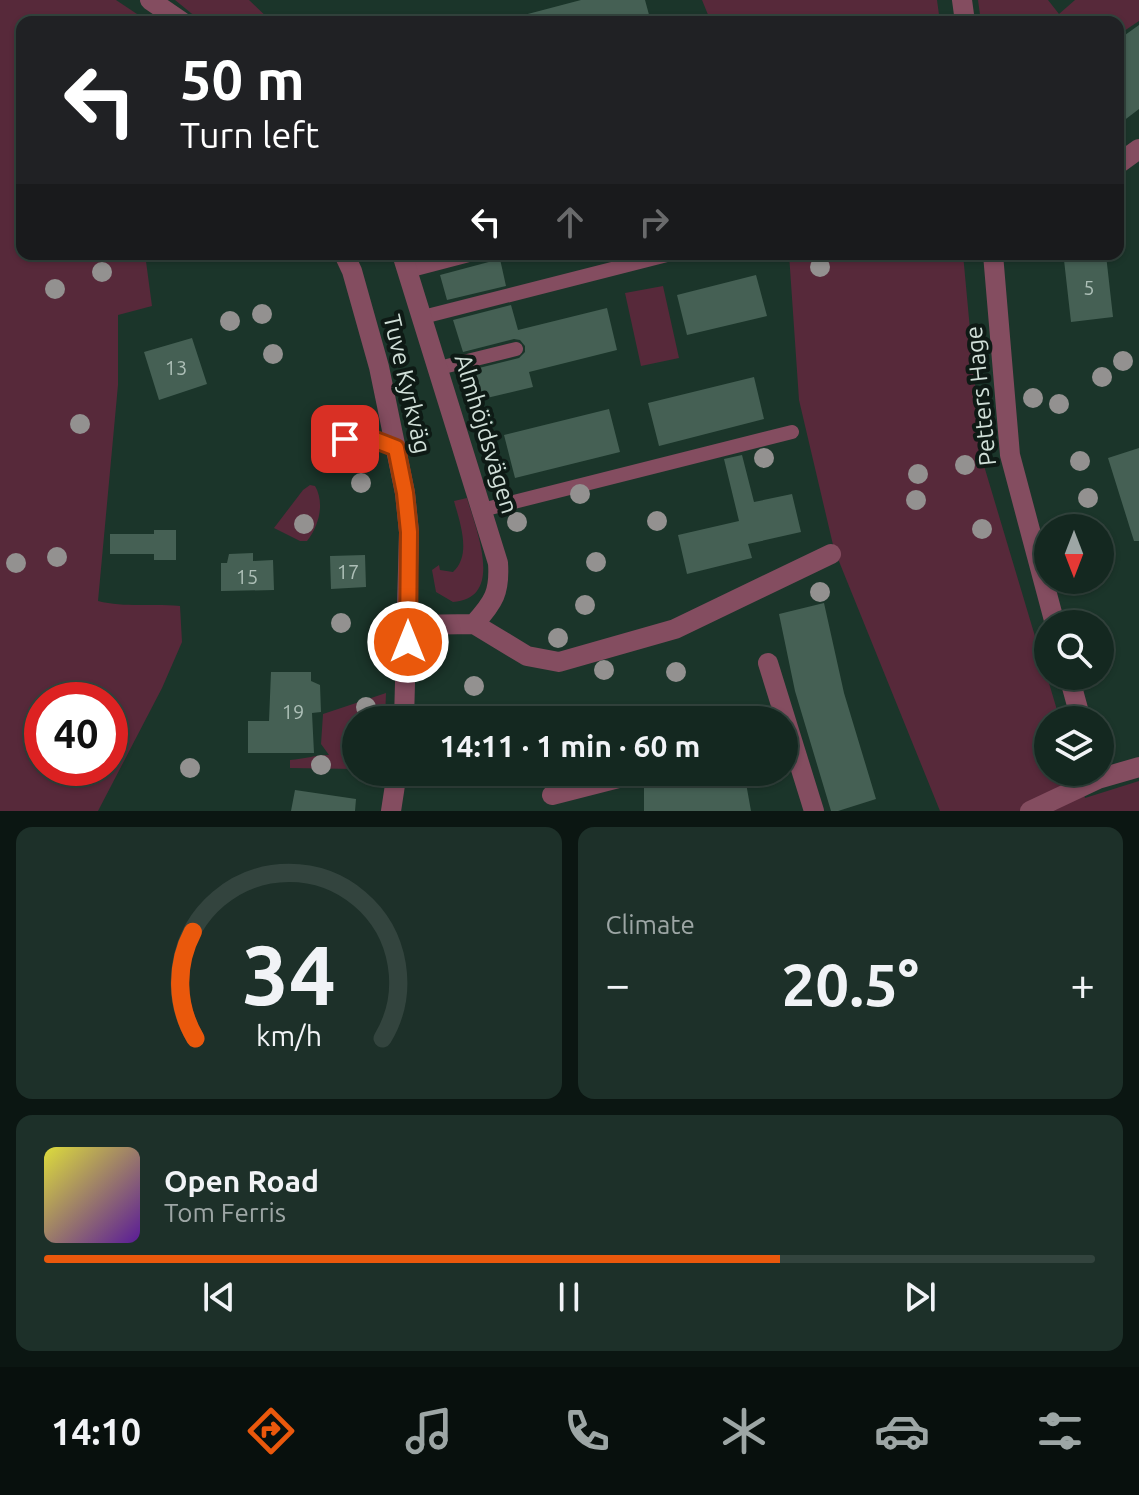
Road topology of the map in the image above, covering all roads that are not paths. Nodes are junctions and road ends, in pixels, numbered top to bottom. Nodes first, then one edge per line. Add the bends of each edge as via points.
1 (150, 0) edge
2 (173, 16) edge
3 (347, 260) edge
4 (647, 260) edge
5 (994, 260) edge
6 (405, 262) edge
7 (423, 317) junction
8 (516, 349) dead end
9 (439, 368) junction
10 (792, 432) dead end
11 (345, 439) dead end
12 (396, 448) junction
13 (482, 510) junction
14 (831, 554) dead end
15 (1051, 610) edge
16 (474, 624) junction
17 (408, 625) junction
18 (768, 663) dead end
19 (405, 706) edge
20 (780, 706) edge
21 (798, 765) edge
22 (1139, 767) edge
23 (1114, 772) edge
24 (395, 786) edge
25 (587, 786) edge
26 (1078, 786) edge
27 (552, 795) dead end
28 (391, 811) edge
29 (814, 811) edge
30 (1030, 811) edge

1 - 2 street
3 - 12 street, Tuve Kyrkväg via 379,367
4 - 7 lane
5 - 15 street, Petters Hage via 1010,455
6 - 7 street, Almhöjdsvägen
7 - 9 street, Almhöjdsvägen
8 - 9 lane
9 - 13 street, Almhöjdsvägen
10 - 13 lane
11 - 12 lane via 373,439
12 - 17 street, Tuve Kyrkväg via 409,532
13 - 16 street, Almhöjdsvägen via 498,563 499,587
14 - 16 street via 675,629 559,662 527,656
16 - 17 street
17 - 19 street, Tuve Kyrkväg
18 - 20 street
21 - 29 street
22 - 23 street
24 - 28 street
25 - 27 street
26 - 30 street

